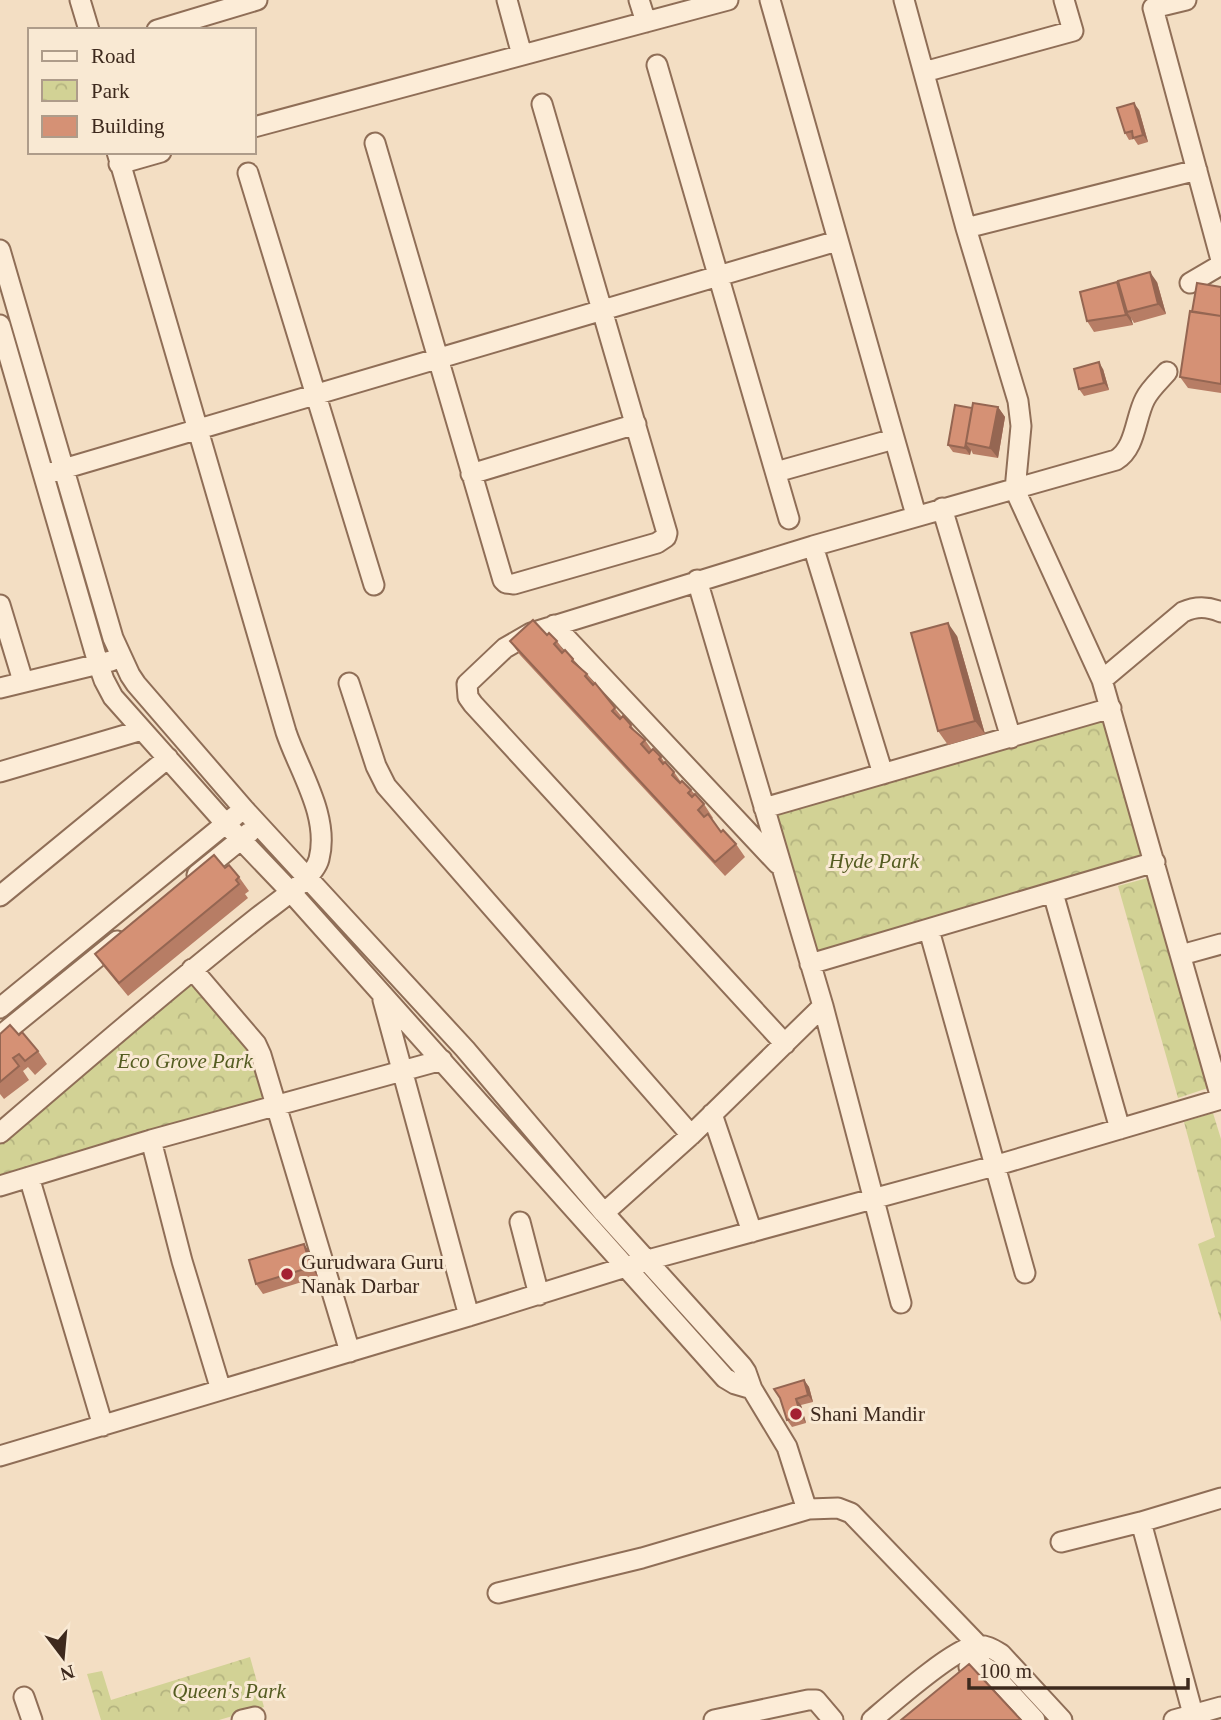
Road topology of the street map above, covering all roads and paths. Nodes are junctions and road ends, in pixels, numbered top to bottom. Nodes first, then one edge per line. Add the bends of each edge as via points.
1 (80, 0) edge
2 (257, 0) edge
3 (507, 0) edge
4 (639, 0) edge
5 (728, 0) edge
6 (770, 0) edge
7 (904, 0) edge
8 (1064, 0) edge
9 (1186, 0) edge
10 (646, 22) junction
11 (88, 28) edge
12 (164, 28) edge
13 (522, 55) junction
14 (657, 65) dead end
15 (924, 72) junction
16 (542, 104) dead end
17 (256, 126) edge
18 (375, 143) dead end
19 (147, 154) edge
20 (118, 158) edge
21 (1197, 170) junction
22 (248, 173) dead end
23 (966, 228) junction
24 (837, 241) junction
25 (0, 250) edge
26 (1221, 260) edge
27 (719, 276) junction
28 (1190, 284) dead end
29 (602, 310) junction
30 (0, 325) edge
31 (437, 360) junction
32 (1167, 372) dead end
33 (318, 394) junction
34 (636, 424) junction
35 (197, 429) junction
36 (894, 439) junction
37 (64, 469) junction
38 (776, 472) junction
39 (471, 474) junction
40 (45, 475) junction
41 (1015, 490) junction
42 (942, 508) junction
43 (916, 516) junction
44 (789, 519) dead end
45 (813, 546) junction
46 (697, 580) junction
47 (374, 585) dead end
48 (0, 605) edge
49 (1221, 612) edge
50 (554, 625) junction
51 (122, 659) junction
52 (98, 663) junction
53 (1102, 680) junction
54 (23, 681) junction
55 (349, 682) dead end
56 (0, 688) edge
57 (1111, 708) junction
58 (142, 730) junction
59 (1011, 738) junction
60 (168, 758) junction
61 (0, 772) edge
62 (884, 774) junction
63 (764, 808) junction
64 (244, 809) junction
65 (226, 824) junction
66 (258, 824) junction
67 (241, 840) junction
68 (1155, 862) junction
69 (782, 868) junction
70 (307, 876) junction
71 (178, 891) edge
72 (290, 891) junction
73 (1053, 893) junction
74 (0, 896) edge
75 (136, 925) edge
76 (929, 930) junction
77 (1221, 944) edge
78 (1181, 954) junction
79 (810, 964) junction
80 (191, 969) junction
81 (382, 996) junction
82 (823, 1006) junction
83 (0, 1008) edge
84 (0, 1036) edge
85 (785, 1044) junction
86 (442, 1060) junction
87 (401, 1072) junction
88 (1221, 1098) edge
89 (275, 1104) junction
90 (712, 1114) junction
91 (1120, 1129) junction
92 (0, 1133) edge
93 (691, 1135) junction
94 (151, 1139) junction
95 (994, 1166) junction
96 (29, 1177) junction
97 (0, 1186) edge
98 (872, 1199) junction
99 (604, 1213) junction
100 (520, 1222) dead end
101 (752, 1232) junction
102 (648, 1261) junction
103 (626, 1268) junction
104 (1025, 1273) dead end
105 (539, 1294) junction
106 (901, 1303) dead end
107 (469, 1316) junction
108 (350, 1352) junction
109 (752, 1389) junction
110 (221, 1390) junction
111 (103, 1426) junction
112 (0, 1456) edge
113 (1221, 1498) edge
114 (809, 1509) junction
115 (1141, 1522) junction
116 (1061, 1542) dead end
117 (498, 1593) dead end
118 (979, 1654) junction
119 (940, 1689) edge
120 (24, 1696) dead end
121 (1221, 1707) edge
122 (1193, 1714) junction
123 (32, 1720) edge
124 (714, 1720) edge
125 (833, 1720) edge
126 (872, 1720) edge
127 (1035, 1720) edge
128 (1062, 1720) edge
129 (1174, 1720) edge

1 - 11 street
2 - 12 street
3 - 13 street
4 - 10 street
5 - 10 street
6 - 24 street
7 - 15 street
8 - 15 street via 1073,31
9 - 21 street via 1153,8
10 - 13 street
13 - 17 street
14 - 27 street
15 - 23 street
16 - 29 street
18 - 31 street
19 - 20 street
20 - 35 street
21 - 23 street
21 - 26 street
22 - 33 street
23 - 41 street via 1018,401 1021,426
24 - 27 street
24 - 36 street
25 - 37 street
26 - 28 street via 1219,266
27 - 29 street
27 - 38 street
29 - 31 street
29 - 34 street
30 - 40 street
31 - 33 street
31 - 39 street
32 - 41 street via 1144,401 1123,456
33 - 35 street
33 - 47 street
34 - 39 street
34 - 39 street via 667,526 666,537 657,542 506,583
35 - 37 street
35 - 70 street via 293,754 317,804 319,860
36 - 38 street
36 - 43 street
37 - 40 street
37 - 51 street
38 - 44 street
40 - 52 street
41 - 42 street
41 - 53 street
42 - 43 street
42 - 59 street
43 - 45 street
45 - 46 street
45 - 62 street
46 - 50 street
46 - 63 street
48 - 54 street
49 - 53 street via 1194,607 1183,612
50 - 69 street
50 - 85 street via 505,648 467,684 468,697
51 - 52 street
51 - 64 street via 136,684
52 - 54 street
52 - 58 street via 114,697
53 - 57 street
54 - 56 street
55 - 93 street via 386,786
57 - 59 street
57 - 68 street
58 - 60 street
58 - 61 street
59 - 62 street
60 - 65 street
60 - 74 street
62 - 63 street
63 - 69 street
64 - 65 street
64 - 66 street
65 - 67 street
65 - 83 street
66 - 67 street
66 - 70 street
67 - 71 street
67 - 72 street
68 - 73 street
68 - 78 street
69 - 79 street
70 - 72 street
70 - 99 street via 465,1049
72 - 80 street
72 - 81 street
73 - 76 street
73 - 91 street
75 - 84 street
76 - 79 street
76 - 95 street
77 - 78 street
78 - 88 street
79 - 82 street
80 - 89 street via 257,1044
80 - 92 street
81 - 86 street
81 - 87 street
82 - 85 street
82 - 98 street
85 - 90 street
86 - 87 street
86 - 103 street
87 - 89 street
87 - 107 street
88 - 91 street
89 - 94 street
89 - 108 street
90 - 93 street
90 - 101 street
91 - 95 street
93 - 99 street
94 - 96 street
94 - 110 street
95 - 98 street
95 - 104 street
96 - 97 street
96 - 111 street
98 - 101 street
98 - 106 street
99 - 102 street
100 - 105 street
101 - 102 street
102 - 103 street
102 - 109 street via 746,1372
103 - 105 street
103 - 109 street via 725,1378
105 - 107 street
107 - 108 street
108 - 110 street
109 - 114 street via 787,1447 803,1503
110 - 111 street
111 - 112 street
113 - 115 street
114 - 117 street via 642,1558
114 - 118 street via 838,1508 851,1513
115 - 116 street
115 - 122 street
118 - 119 street
118 - 126 street via 954,1655
118 - 127 street
118 - 128 street via 991,1648 1001,1654
120 - 123 street
121 - 122 street
122 - 129 street
124 - 125 street via 816,1700

